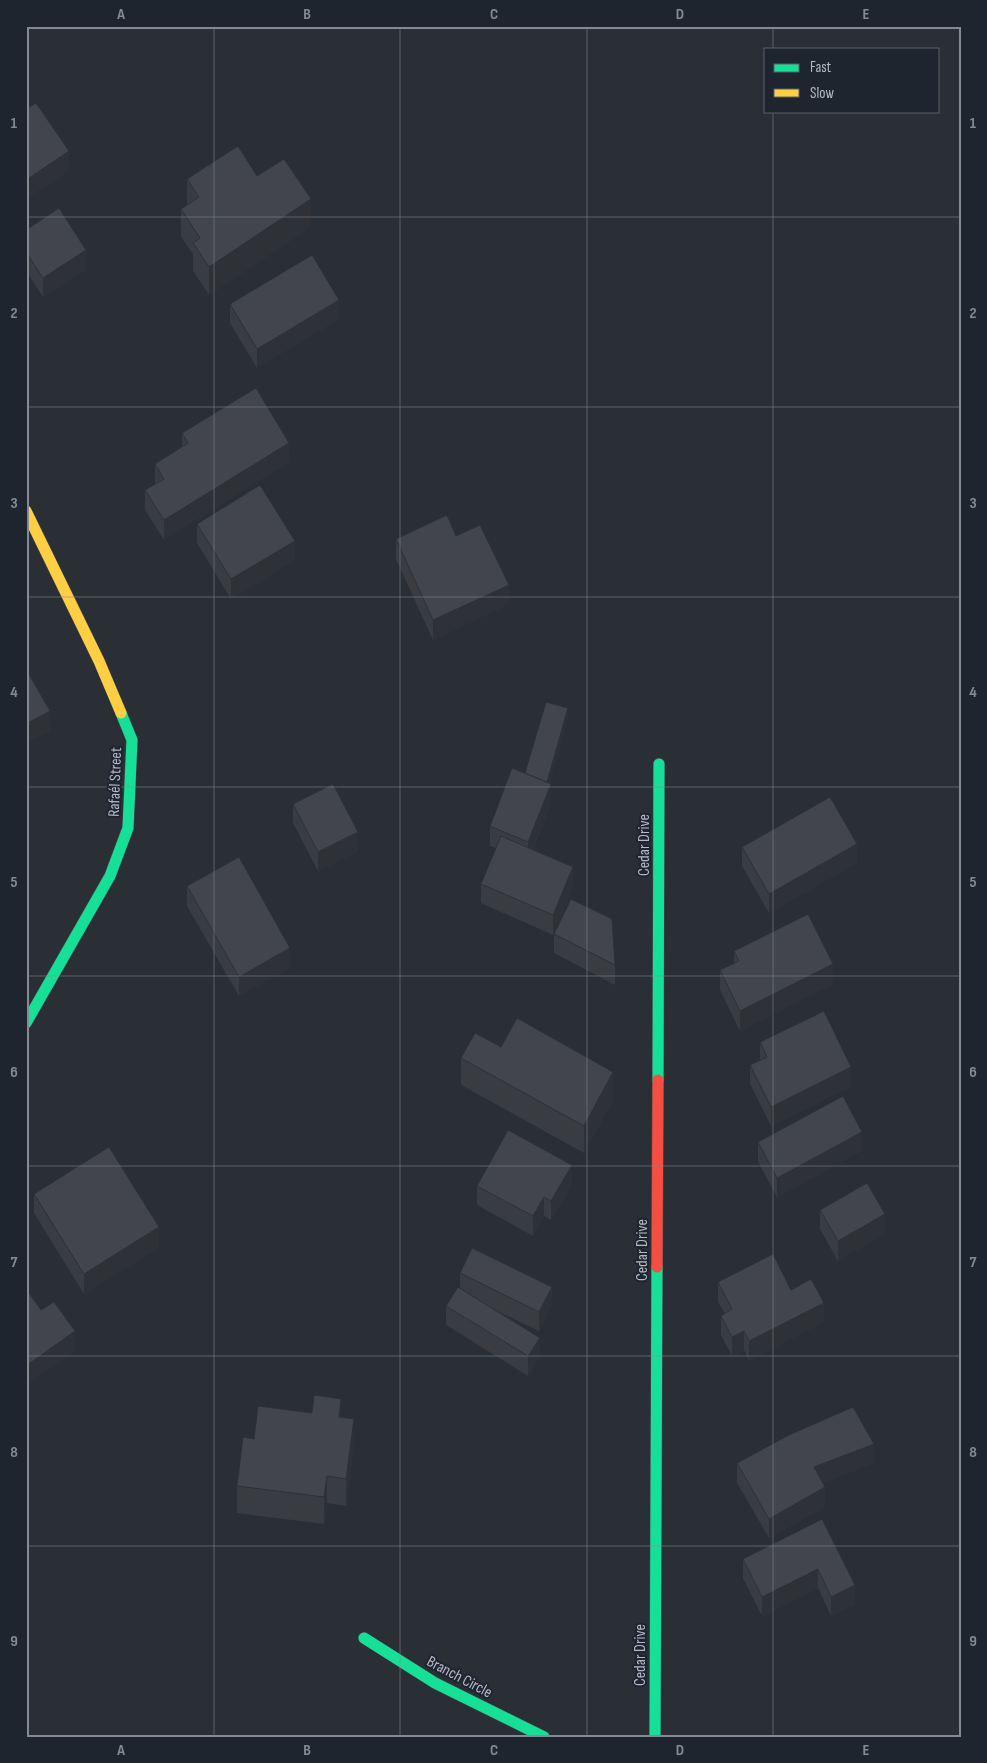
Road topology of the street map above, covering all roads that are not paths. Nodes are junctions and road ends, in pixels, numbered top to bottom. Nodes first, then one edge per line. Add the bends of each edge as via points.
1 (26, 511) edge
2 (659, 764) dead end
3 (26, 1023) edge
4 (364, 1638) dead end
5 (544, 1737) edge
6 (655, 1737) edge

1 - 3 street, Rafaél Street via 99,661 132,740 128,828 110,876
2 - 6 street, Cedar Drive
4 - 5 street, Branch Circle via 435,1683

